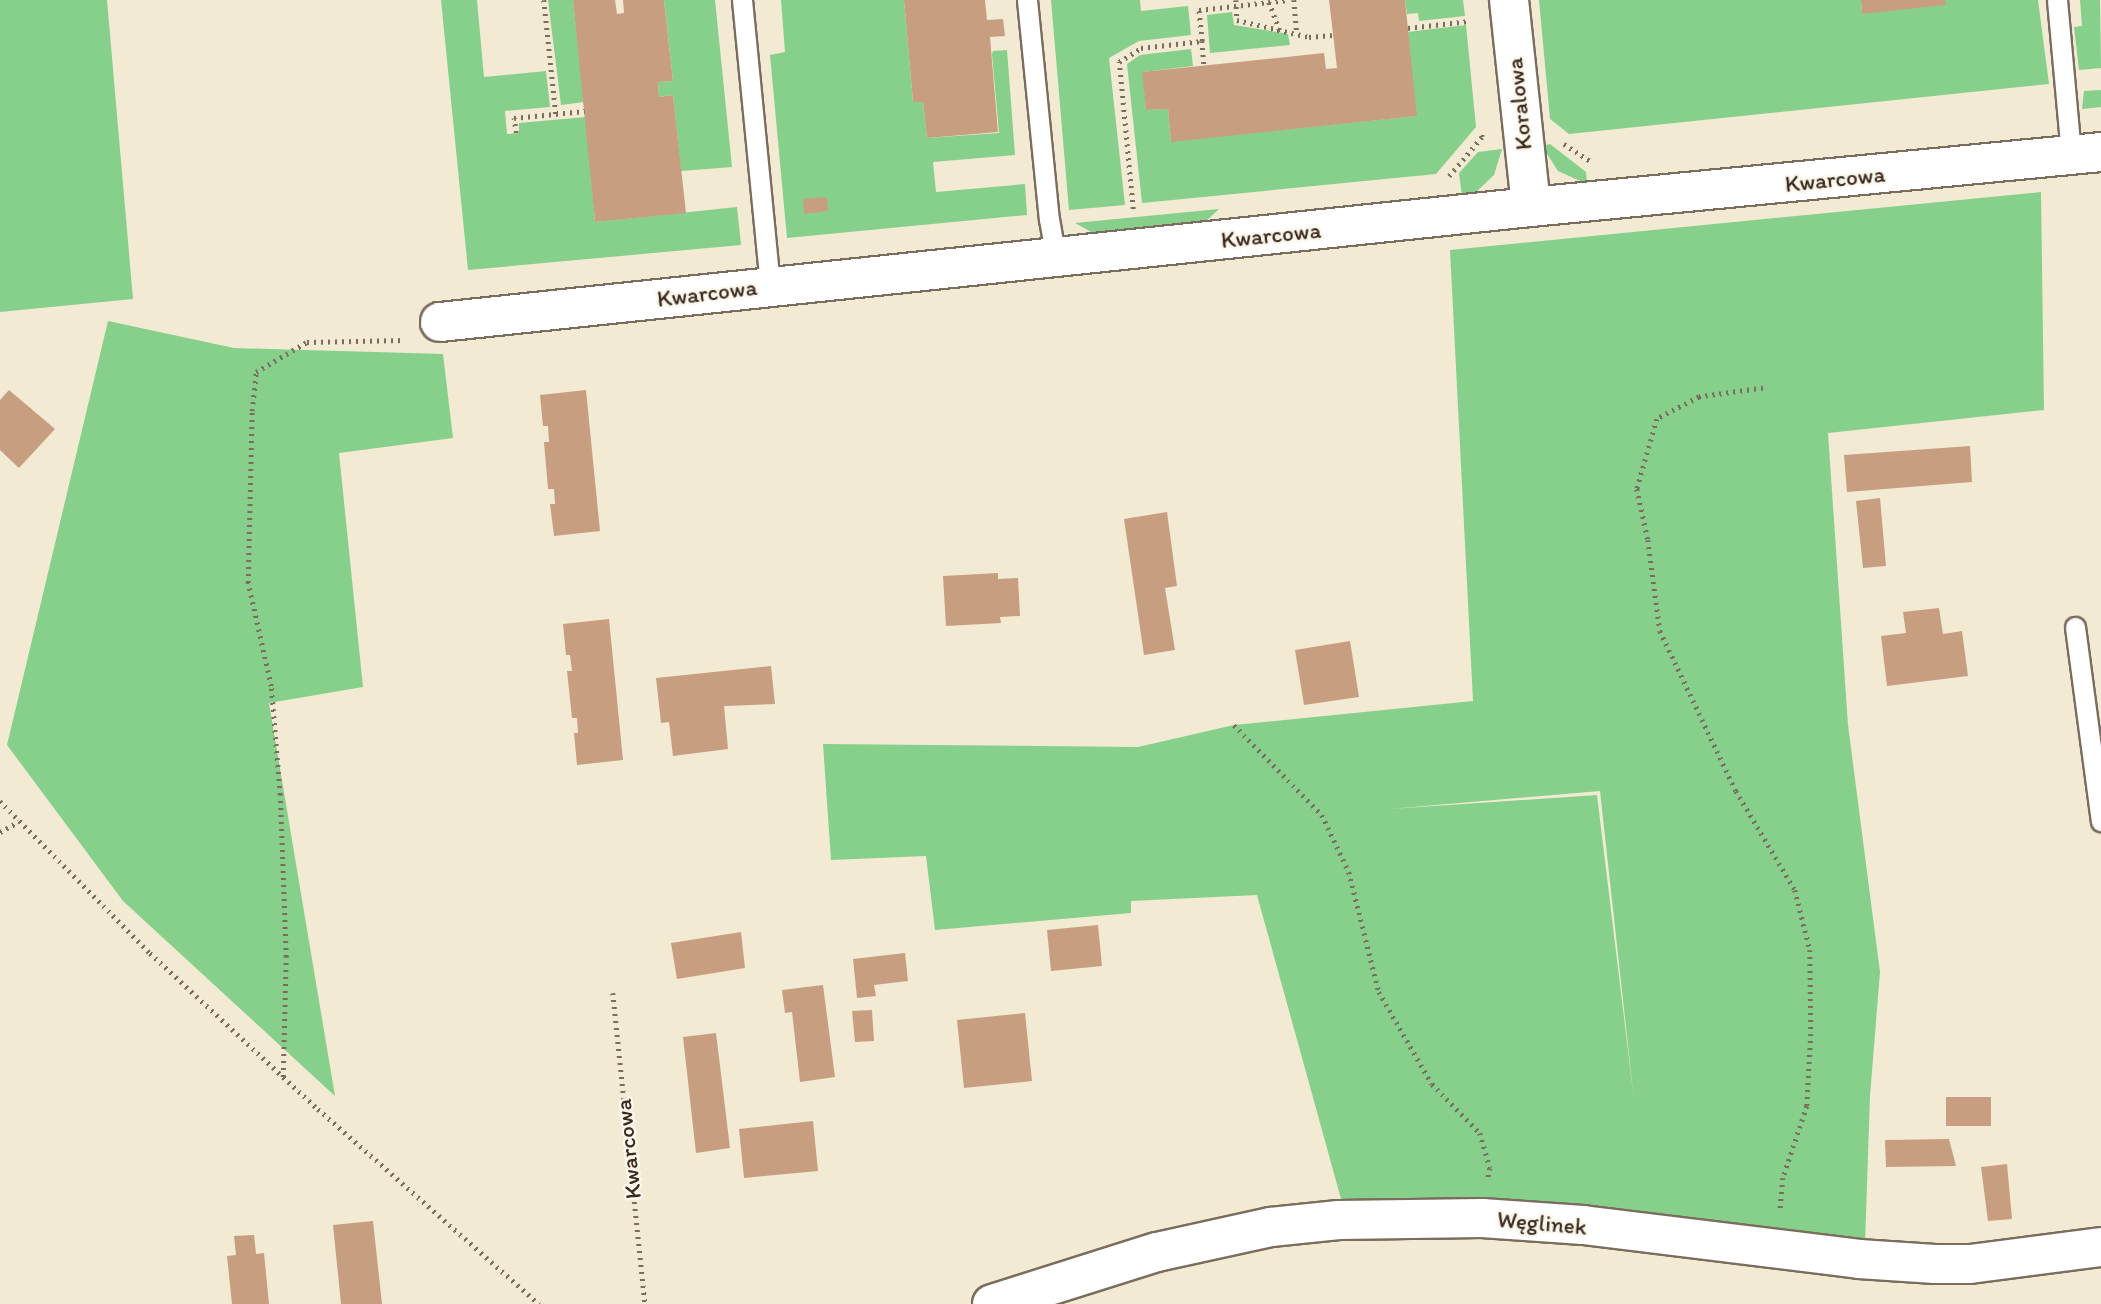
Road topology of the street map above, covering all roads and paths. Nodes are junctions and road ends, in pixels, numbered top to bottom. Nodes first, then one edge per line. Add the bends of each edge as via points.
1 (544, 0) edge
2 (742, 0) edge
3 (1027, 0) edge
4 (1288, 0) edge
5 (1294, 0) edge
6 (1509, 0) edge
7 (2057, 0) edge
8 (1269, 2) junction
9 (1236, 3) edge
10 (1470, 21) dead end
11 (1408, 28) dead end
12 (1280, 30) junction
13 (1297, 34) junction
14 (1332, 35) dead end
15 (1202, 41) junction
16 (1204, 64) dead end
17 (585, 111) dead end
18 (556, 114) junction
19 (516, 133) dead end
20 (1482, 137) dead end
21 (1556, 138) dead end
22 (2086, 154) edge
23 (1599, 166) dead end
24 (1447, 178) dead end
25 (1531, 207) junction
26 (1133, 209) dead end
27 (1056, 257) junction
28 (770, 286) junction
29 (429, 331) joint
30 (1763, 388) dead end
31 (2075, 627) dead end
32 (1234, 725) dead end
33 (0, 801) edge
34 (2101, 821) edge
35 (18, 822) junction
36 (0, 832) edge
37 (613, 993) dead end
38 (283, 1077) junction
39 (1482, 1218) junction
40 (2101, 1247) edge
41 (1775, 1249) junction
42 (539, 1304) edge
43 (645, 1304) edge
44 (992, 1304) edge

1 - 18 path
2 - 28 lane
3 - 27 lane
4 - 8 path
5 - 13 path
6 - 25 street, Koralowa
7 - 22 lane
8 - 9 path
8 - 12 path
9 - 12 path via 1237,20
9 - 15 path via 1199,10
10 - 11 path
12 - 13 path
13 - 14 path
15 - 16 path
15 - 26 path via 1141,48 1119,62
17 - 18 path
18 - 19 path via 514,118
20 - 24 path
21 - 23 path
22 - 25 street, Kwarcowa
25 - 27 street, Kwarcowa
27 - 28 street, Kwarcowa
28 - 29 street, Kwarcowa
29 - 38 path via 307,342 257,372 248,583 271,686 279,781 286,957
30 - 41 path via 1699,397 1657,419 1637,489 1660,631 1737,791 1795,890 1810,950 1807,1106 1783,1178
31 - 34 lane
32 - 39 path via 1322,814 1349,873 1379,992 1432,1084 1480,1133 1490,1168
33 - 35 path
35 - 36 path
35 - 38 path
37 - 43 path, Kwarcowa
38 - 42 path
39 - 41 street, Węglinek via 1583,1225
39 - 44 street, Węglinek via 1339,1220 1271,1227 1157,1252
40 - 41 street, Węglinek via 1970,1264 1859,1259

